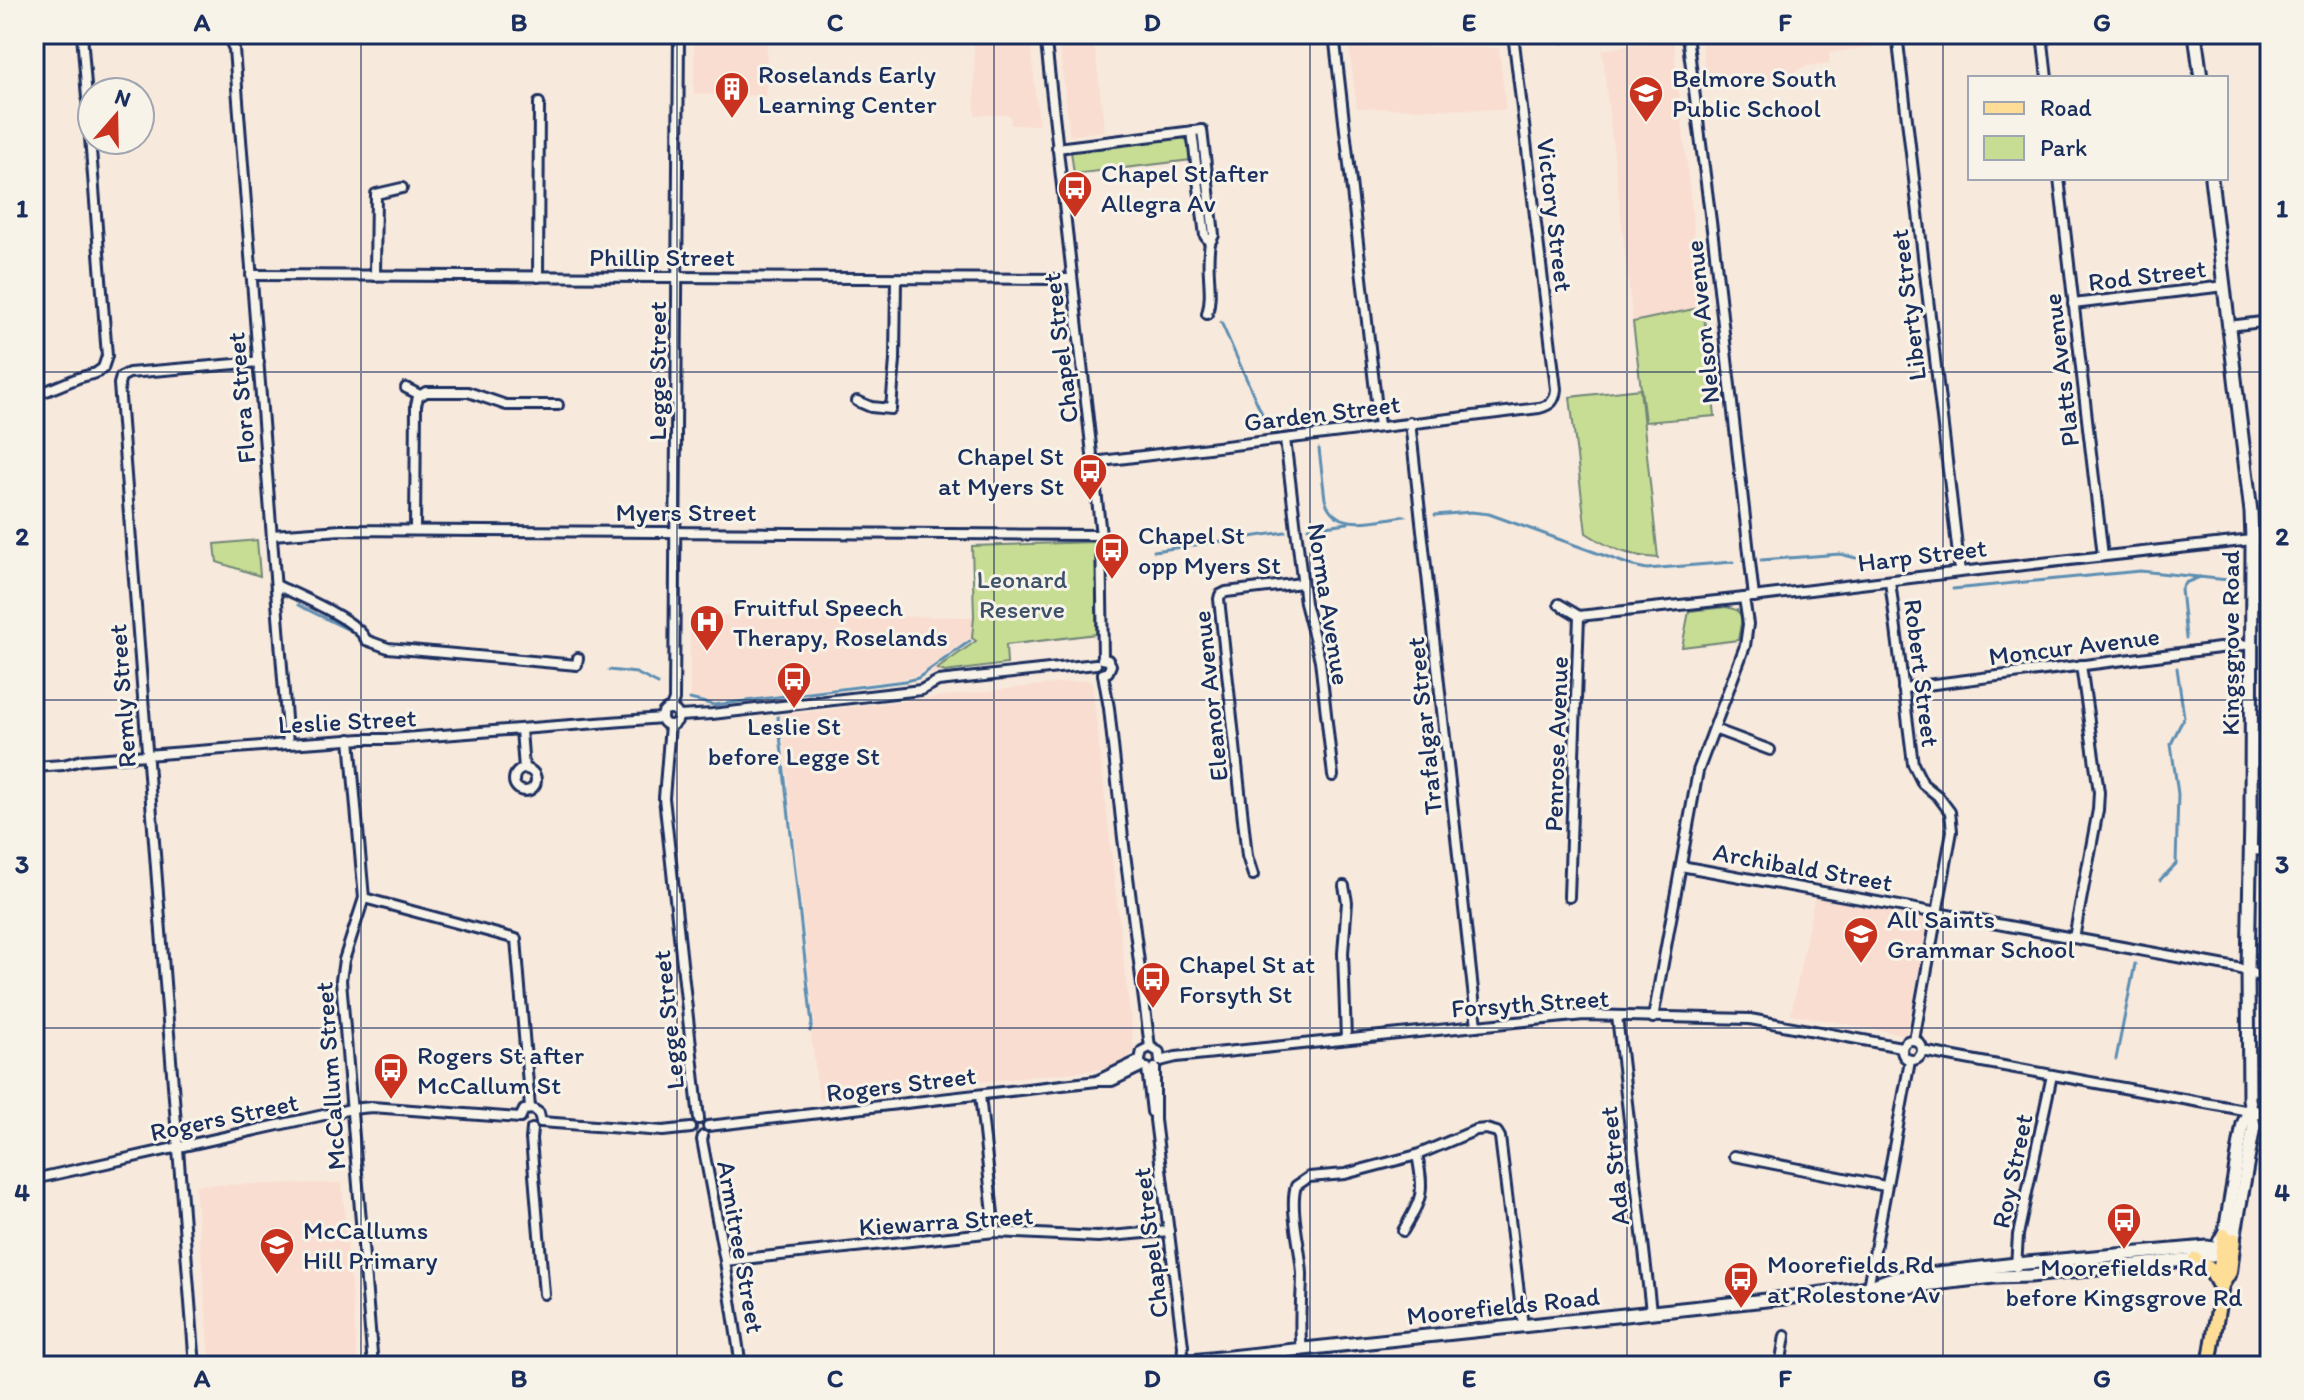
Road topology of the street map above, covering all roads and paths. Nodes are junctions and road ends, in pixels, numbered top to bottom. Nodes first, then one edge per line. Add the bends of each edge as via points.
1 (82, 34) edge
2 (227, 34) edge
3 (679, 34) edge
4 (1045, 34) edge
5 (1334, 34) edge
6 (1513, 34) edge
7 (1897, 34) edge
8 (2042, 34) edge
9 (2195, 34) edge
10 (238, 36) edge
11 (1687, 37) edge
12 (234, 49) junction
13 (2047, 76) edge
14 (2201, 76) edge
15 (539, 103) dead end
16 (1057, 148) junction
17 (2059, 180) edge
18 (2211, 180) edge
19 (402, 188) dead end
20 (251, 275) junction
21 (375, 276) junction
22 (538, 277) junction
23 (677, 278) junction
24 (896, 279) junction
25 (1072, 279) junction
26 (2225, 286) junction
27 (2073, 304) junction
28 (1207, 314) dead end
29 (2270, 321) edge
30 (2229, 326) junction
31 (259, 362) junction
32 (103, 368) junction
33 (121, 377) junction
34 (406, 388) dead end
35 (420, 395) junction
36 (34, 396) edge
37 (1554, 400) joint
38 (857, 401) dead end
39 (558, 405) dead end
40 (1410, 422) junction
41 (1379, 426) junction
42 (1285, 439) junction
43 (1093, 462) junction
44 (415, 530) junction
45 (676, 532) junction
46 (272, 535) junction
47 (1101, 535) junction
48 (2270, 539) edge
49 (2252, 540) junction
50 (2103, 556) junction
51 (1960, 572) junction
52 (1890, 581) junction
53 (1302, 583) junction
54 (276, 585) junction
55 (1749, 598) junction
56 (1559, 604) dead end
57 (1579, 616) junction
58 (2251, 644) junction
59 (578, 658) dead end
60 (1100, 661) junction
61 (2081, 665) junction
62 (1903, 688) junction
63 (671, 708) junction
64 (679, 716) junction
65 (662, 718) junction
66 (670, 725) junction
67 (1714, 729) junction
68 (521, 730) junction
69 (350, 739) junction
70 (288, 744) junction
71 (1770, 750) dead end
72 (147, 755) junction
73 (34, 767) edge
74 (524, 769) dead end
75 (1333, 776) dead end
76 (2251, 850) junction
77 (2270, 851) edge
78 (1681, 866) junction
79 (1253, 875) dead end
80 (1344, 886) dead end
81 (1569, 897) dead end
82 (364, 898) junction
83 (1937, 912) junction
84 (2074, 938) junction
85 (2248, 970) junction
86 (2270, 979) edge
87 (1617, 1016) junction
88 (1653, 1018) junction
89 (1477, 1026) junction
90 (1346, 1039) junction
91 (1914, 1040) junction
92 (1150, 1047) junction
93 (1901, 1047) junction
94 (1922, 1051) junction
95 (1910, 1061) junction
96 (1149, 1065) junction
97 (2052, 1075) junction
98 (1122, 1077) junction
99 (1097, 1081) junction
100 (1148, 1094) junction
101 (980, 1095) junction
102 (530, 1108) junction
103 (351, 1109) junction
104 (2249, 1111) junction
105 (2270, 1114) edge
106 (520, 1118) junction
107 (699, 1119) junction
108 (1155, 1120) junction
109 (541, 1122) junction
110 (708, 1126) junction
111 (691, 1128) junction
112 (532, 1129) junction
113 (703, 1136) junction
114 (177, 1147) junction
115 (1417, 1155) junction
116 (1734, 1156) dead end
117 (34, 1179) edge
118 (1885, 1186) junction
119 (1169, 1231) junction
120 (1403, 1231) dead end
121 (995, 1232) junction
122 (2229, 1237) junction
123 (2221, 1253) junction
124 (2195, 1259) junction
125 (725, 1261) junction
126 (2017, 1270) junction
127 (1868, 1287) junction
128 (2222, 1288) junction
129 (544, 1294) dead end
130 (1651, 1311) junction
131 (1523, 1326) junction
132 (1785, 1336) dead end
133 (1302, 1349) junction
134 (1182, 1364) edge
135 (195, 1366) edge
136 (373, 1366) edge
137 (741, 1366) edge
138 (1144, 1366) edge
139 (1780, 1366) edge
140 (2209, 1366) edge

1 - 32 street via 107,356
2 - 12 street, Flora Street
3 - 23 street, Legge Street
4 - 16 street, Chapel Street
5 - 41 street
6 - 37 street, Victory Street
7 - 51 street, Liberty Street
8 - 13 street
9 - 14 main road
10 - 12 street, Flora Street
11 - 55 street, Nelson Avenue
12 - 20 street, Flora Street
15 - 22 street
16 - 25 street, Chapel Street
16 - 28 street via 1197,130 1205,236 1210,243
17 - 27 street, Platts Avenue
18 - 26 main road, Kingsgrove Road
19 - 21 street via 376,194
20 - 21 street, Phillip Street
20 - 31 street, Flora Street
21 - 22 street, Phillip Street
22 - 23 street, Phillip Street
23 - 24 street, Phillip Street
23 - 45 street, Legge Street
24 - 25 street, Phillip Street
24 - 38 street via 891,409
25 - 43 street, Chapel Street
26 - 27 street, Rod Street
26 - 30 main road, Kingsgrove Road
27 - 50 street, Platts Avenue
29 - 30 street
30 - 49 main road, Kingsgrove Road
31 - 33 street
31 - 46 street, Flora Street
32 - 33 street
32 - 36 street
33 - 72 street, Remly Street
34 - 35 street
35 - 39 street via 468,392 506,405
35 - 44 street
37 - 40 street, Garden Street via 1539,408
40 - 41 street, Garden Street
40 - 89 street, Trafalgar Street
41 - 42 street, Garden Street
42 - 43 street, Garden Street
42 - 53 street, Norma Avenue
43 - 47 street, Chapel Street
44 - 45 street, Myers Street
44 - 46 street, Myers Street
45 - 47 street, Myers Street
45 - 63 street, Legge Street
46 - 54 street, Flora Street
47 - 60 street, Chapel Street
48 - 49 main road, Harp Street
49 - 50 street, Harp Street
49 - 58 main road, Kingsgrove Road
50 - 51 street, Harp Street
51 - 52 street, Harp Street
52 - 55 street, Harp Street
52 - 62 street, Robert Street
53 - 75 street, Norma Avenue via 1320,660
53 - 79 street, Eleanor Avenue via 1226,592 1219,599
54 - 59 street via 388,648 577,665
54 - 70 street, Flora Street
55 - 57 street, Harp Street
55 - 67 street, Nelson Avenue via 1745,646
56 - 57 street
57 - 81 street, Penrose Avenue
58 - 61 street, Moncur Avenue
58 - 76 main road, Kingsgrove Road
60 - 64 street via 938,681 921,690
60 - 92 street, Chapel Street via 1111,665 1103,674
61 - 62 street, Moncur Avenue
61 - 84 street via 2099,792
62 - 83 street, Robert Street via 1913,764 1923,784 1950,812 1952,831
63 - 64 street
63 - 65 street
64 - 66 street
65 - 66 street
65 - 68 street, Leslie Street
66 - 107 street, Legge Street via 664,798
67 - 71 street
67 - 78 street, Nelson Avenue via 1698,771
68 - 69 street, Leslie Street
68 - 74 street
69 - 70 street, Leslie Street
69 - 82 street, McCallum Street
70 - 72 street, Leslie Street
72 - 73 street, Leslie Street
72 - 114 street, Remly Street
76 - 77 street
76 - 85 main road, Kingsgrove Road
78 - 83 street, Archibald Street
78 - 88 street, Nelson Avenue
80 - 90 street
82 - 102 street via 516,939
82 - 103 street, McCallum Street via 341,980
83 - 84 street, Archibald Street
83 - 91 street, Robert Street
84 - 85 street, Archibald Street
85 - 86 street, Archibald Street
85 - 104 main road, Kingsgrove Road
87 - 88 street, Forsyth Street
87 - 89 street, Forsyth Street
87 - 130 street, Ada Street
88 - 93 street, Forsyth Street via 1750,1019
89 - 90 street, Forsyth Street
90 - 96 street, Forsyth Street via 1176,1057
91 - 93 street
91 - 94 street
92 - 96 street via 1142,1051
92 - 96 street via 1159,1052
93 - 95 street
94 - 95 street
94 - 97 street
95 - 118 street
96 - 98 street, Rogers Street
96 - 99 street, Rogers Street
96 - 100 street, Chapel Street
96 - 108 street, Chapel Street
97 - 104 street
97 - 126 street, Roy Street via 2018,1235
98 - 99 street, Rogers Street
98 - 100 street via 1139,1077
99 - 101 street, Rogers Street
100 - 108 street, Chapel Street
101 - 110 street, Rogers Street
101 - 121 street
102 - 106 street
102 - 109 street
103 - 106 street, Rogers Street
103 - 114 street, Rogers Street
103 - 136 street, McCallum Street
104 - 105 main road
104 - 122 main road, Kingsgrove Road via 2254,1126
106 - 112 street via 523,1127
107 - 110 street
107 - 111 street
108 - 119 street, Chapel Street
109 - 111 street via 663,1131
109 - 112 street
110 - 113 street
111 - 113 street
112 - 129 street
113 - 125 street, Armitree Street
114 - 117 street, Rogers Street
114 - 135 street, Remly Street
115 - 120 street via 1422,1191
115 - 131 street via 1476,1130 1499,1134
115 - 133 street via 1345,1174 1309,1177 1296,1186
116 - 118 street
118 - 127 street
119 - 121 street, Kiewarra Street via 1098,1237
119 - 134 street, Chapel Street
121 - 125 street, Kiewarra Street
122 - 123 main road, Kingsgrove Road
122 - 123 main road via 2218,1243
123 - 124 main road, Moorefields Road
123 - 126 main road, Moorefields Road
123 - 128 main road, Kingsgrove Road
124 - 126 main road, Moorefields Road
124 - 128 main road via 2209,1268
125 - 137 street, Armitree Street
126 - 127 main road, Moorefields Road via 1890,1289
127 - 130 main road, Moorefields Road
128 - 140 main road, Kingsgrove Road
130 - 131 main road, Moorefields Road
131 - 133 main road, Moorefields Road
132 - 139 street
133 - 134 main road, Moorefields Road
134 - 138 main road, Moorefields Road

